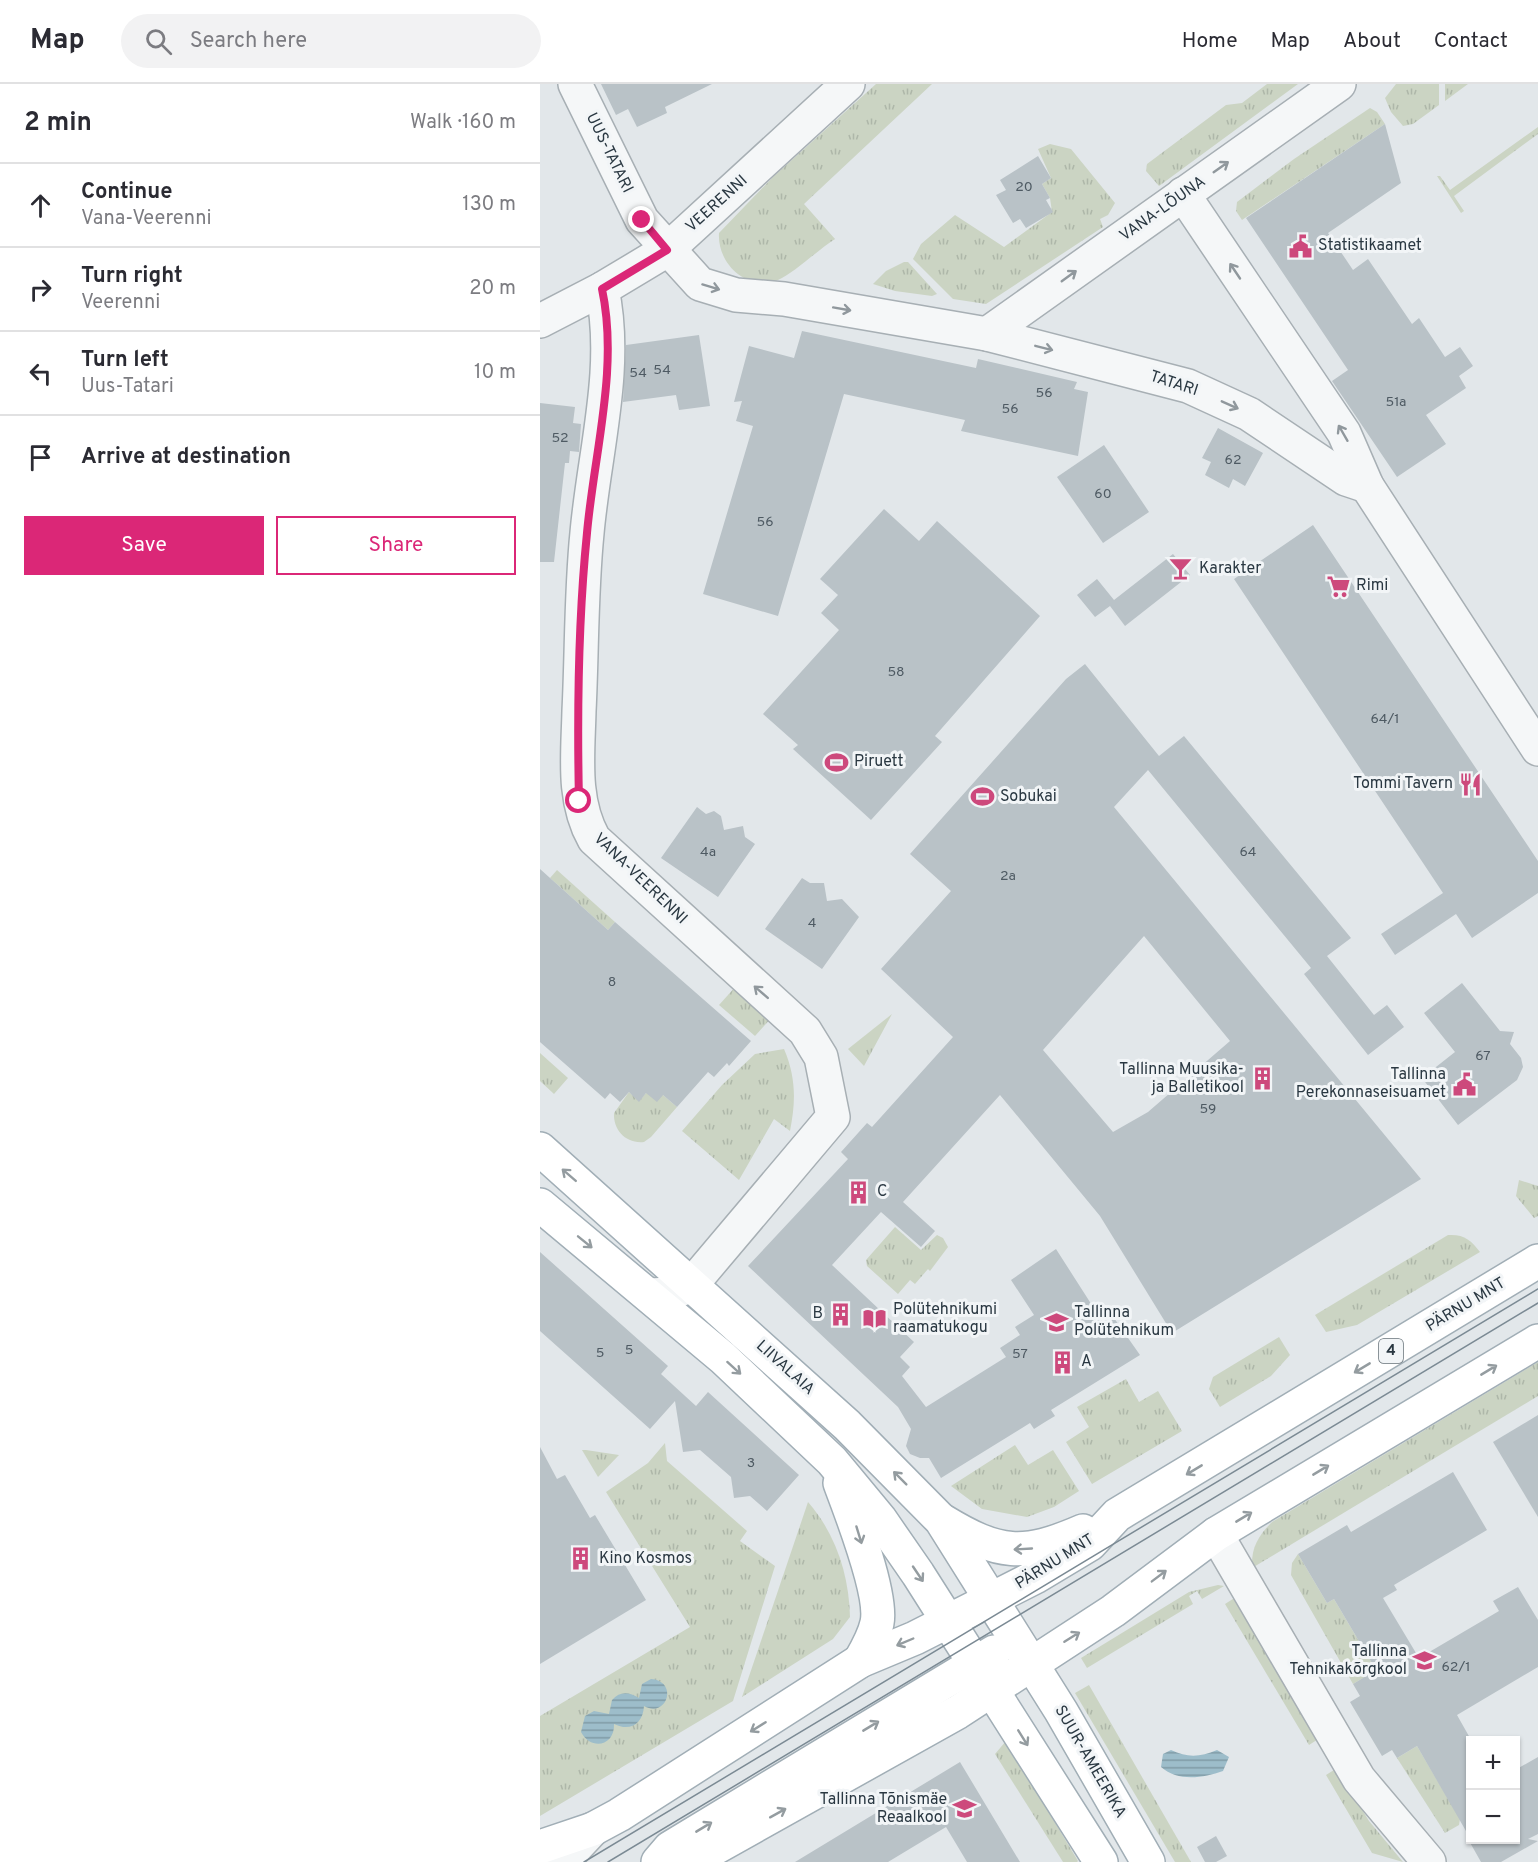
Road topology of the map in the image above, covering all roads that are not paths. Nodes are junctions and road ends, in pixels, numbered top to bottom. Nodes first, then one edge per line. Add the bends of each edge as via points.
1 (575, 84) edge
2 (848, 84) edge
3 (1339, 84) edge
4 (1183, 194) junction
5 (667, 250) junction
6 (602, 289) junction
7 (540, 321) edge
8 (987, 334) junction
9 (1367, 486) junction
10 (1538, 749) edge
11 (540, 1149) edge
12 (540, 1205) edge
13 (1538, 1261) edge
14 (692, 1284) junction
15 (649, 1294) junction
16 (1538, 1341) edge
17 (832, 1461) junction
18 (1117, 1515) junction
19 (941, 1520) junction
20 (1216, 1534) junction
21 (949, 1622) junction
22 (1009, 1628) junction
23 (860, 1661) junction
24 (984, 1676) junction
25 (593, 1829) junction
26 (540, 1847) edge
27 (562, 1862) edge
28 (658, 1862) edge
29 (690, 1862) edge
30 (1101, 1862) edge
31 (1148, 1862) edge
32 (1429, 1862) edge

1 - 5 street, UUS-TATARI via 642,220
2 - 5 street, VEERENNI
4 -> 3 street, VANA-LÕUNA
8 -> 4 street, VANA-LÕUNA
9 -> 4 street via 1344,433
5 - 6 street, VEERENNI
5 -> 8 street, TATARI via 700,284 735,295 784,299
6 - 7 street, VEERENNI
14 -> 6 street, VANA-VEERENNI via 833,1117 821,1057 805,1030 594,839 582,816 580,645 586,544 609,321
8 -> 9 street, TATARI via 1188,386 1249,414 1346,479
9 - 10 street
14 -> 11 main road, LIIVALAIA
12 -> 15 main road, LIIVALAIA
13 -> 18 main road, PÄRNU MNT / 4
14 - 15 street via 671,1294
19 -> 14 main road, LIIVALAIA via 847,1425
15 -> 17 main road, LIIVALAIA
20 -> 16 main road, PÄRNU MNT / 4
17 -> 21 main road, LIIVALAIA via 880,1519
17 -> 23 main road via 859,1534 878,1620
18 -> 19 main road via 1030,1549 1004,1549 983,1543
18 - 22 main road, PÄRNU MNT / 4 via 1090,1544 1024,1583
19 - 22 main road, LIIVALAIA
22 -> 20 main road, PÄRNU MNT / 4 via 1113,1611
20 - 32 street via 1359,1779
21 - 22 main road, PÄRNU MNT / 4
21 -> 23 main road, PÄRNU MNT / 4
21 - 24 main road, LIIVALAIA
22 - 24 main road, PÄRNU MNT / 4
22 - 31 main road, SUUR-AMEERIKA
23 -> 25 main road, PÄRNU MNT / 4
28 -> 24 main road via 670,1848
29 -> 24 main road, PÄRNU MNT / 4 via 934,1725
24 -> 30 main road
25 - 26 main road, PÄRNU MNT / 4
25 - 27 street, PÄRNU MNT

